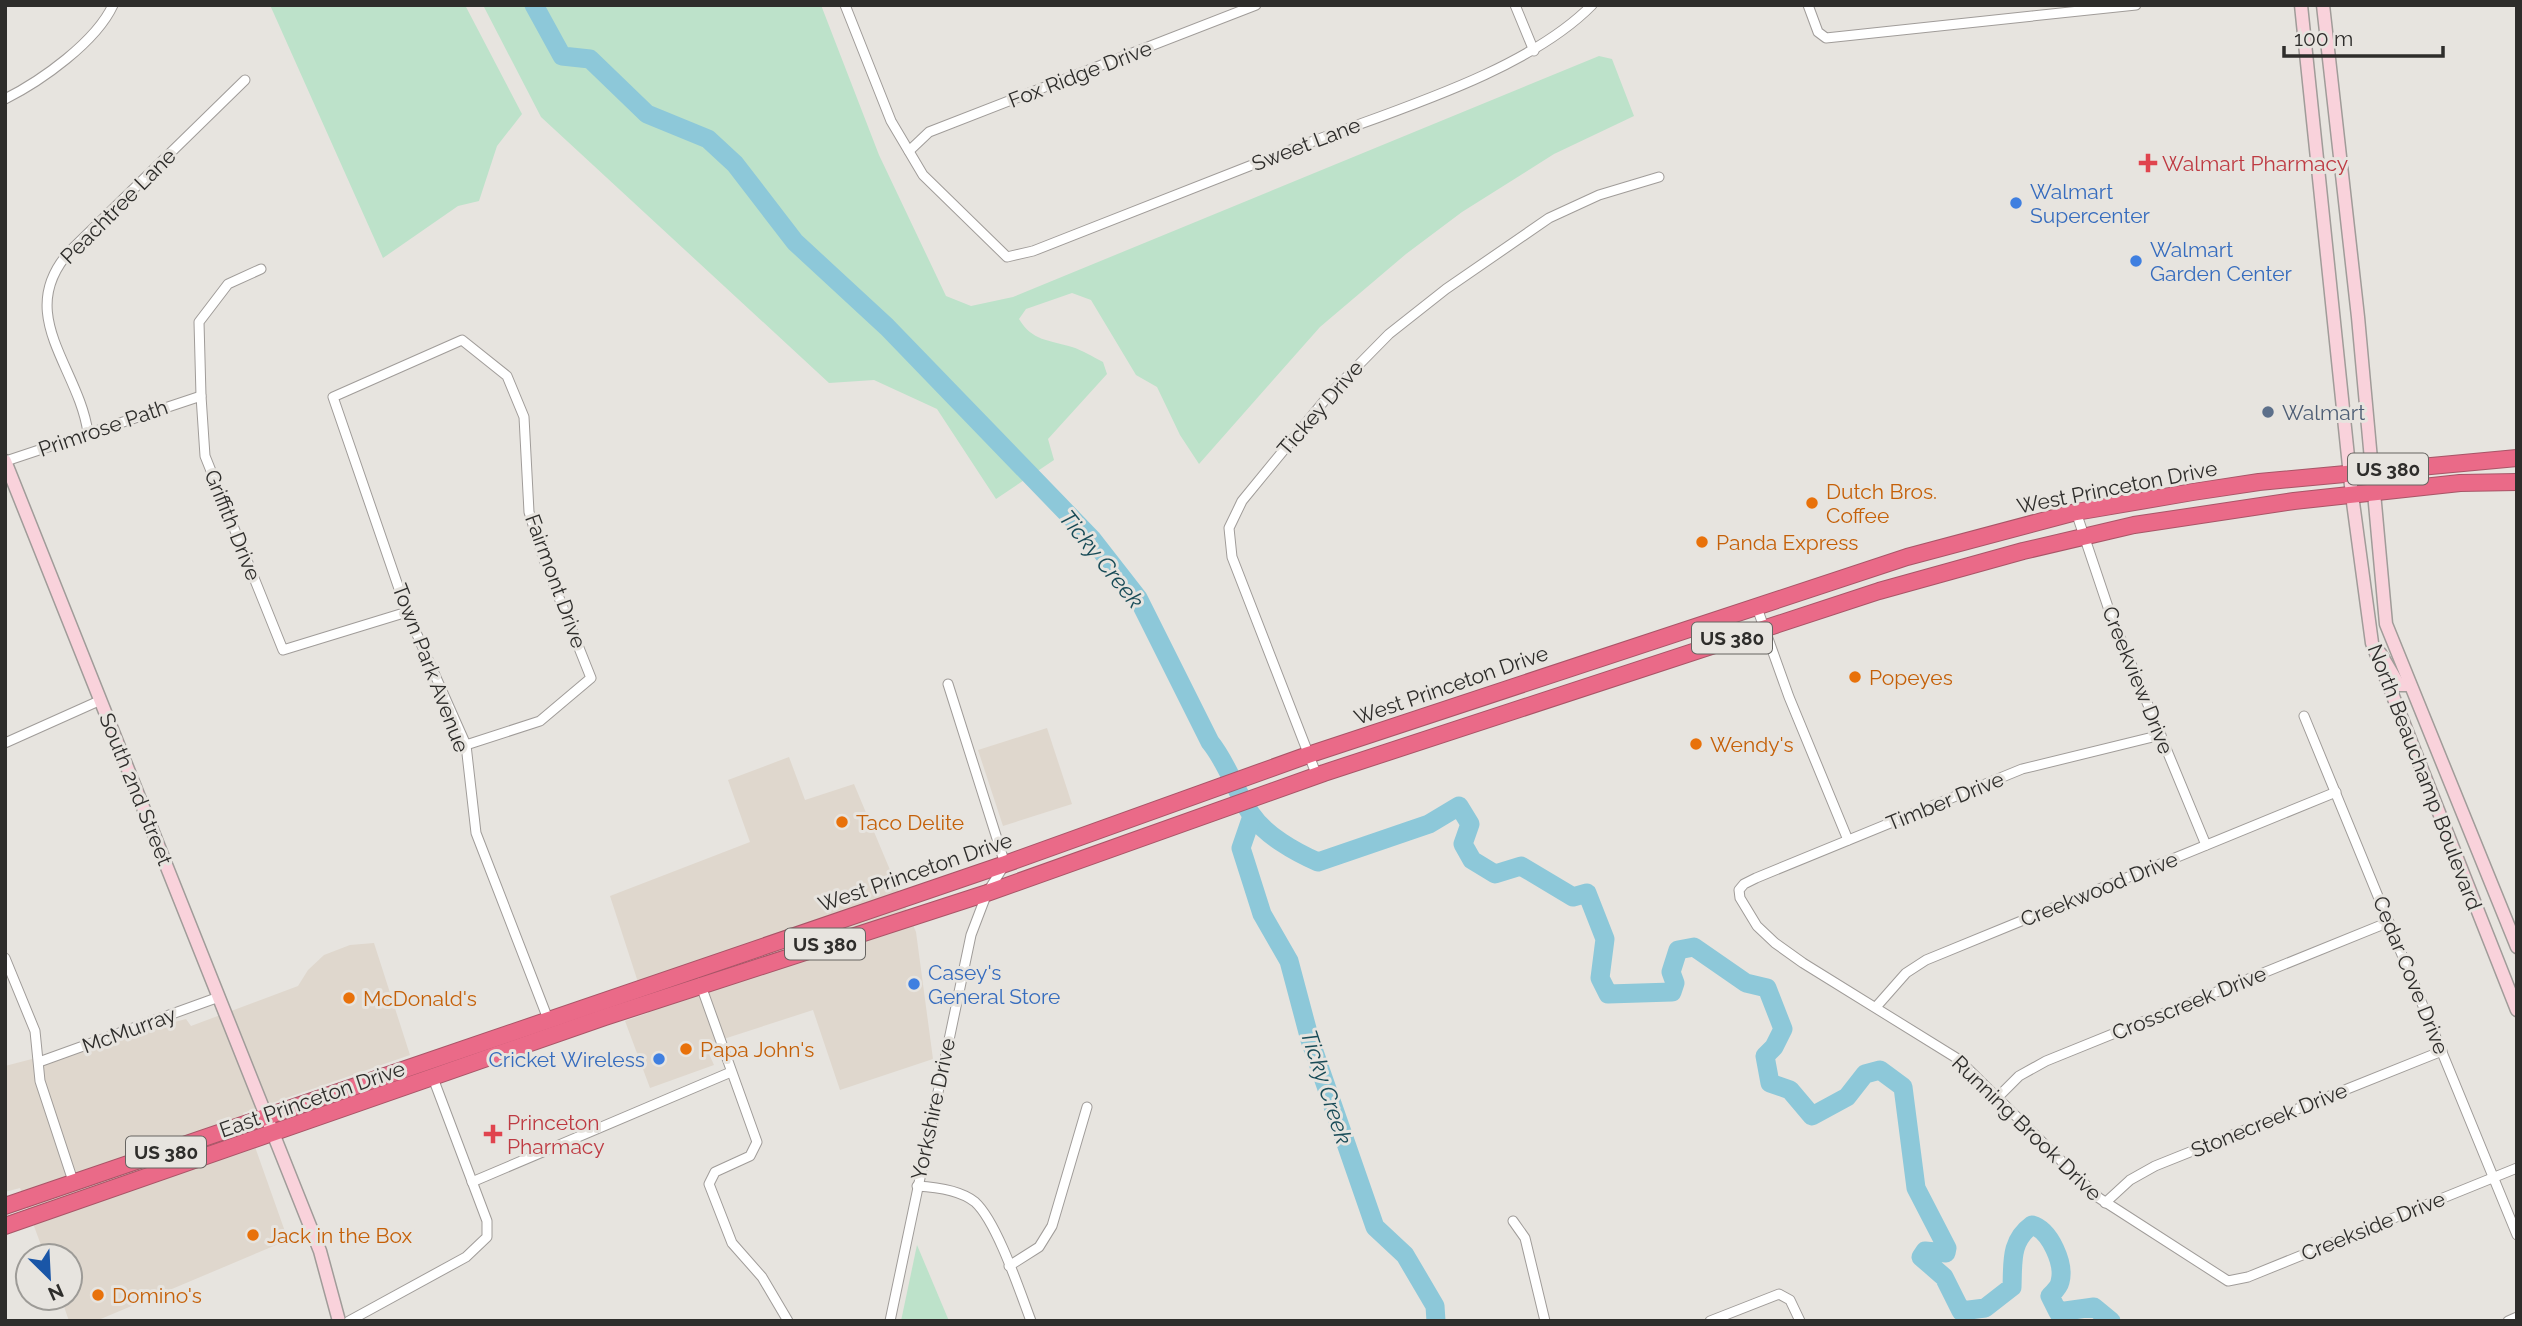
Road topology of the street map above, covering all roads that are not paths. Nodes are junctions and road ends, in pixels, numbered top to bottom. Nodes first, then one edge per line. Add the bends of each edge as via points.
1 (113, 5) edge
2 (1256, 5) edge
3 (1515, 5) edge
4 (1592, 5) edge
5 (1808, 5) edge
6 (2136, 5) edge
7 (2301, 5) edge
8 (2323, 5) edge
9 (848, 6) edge
10 (1534, 51) junction
11 (2330, 79) junction
12 (245, 80) dead end
13 (2311, 80) junction
14 (5, 99) edge
15 (909, 151) junction
16 (1659, 177) dead end
17 (2347, 222) junction
18 (2326, 224) junction
19 (261, 269) dead end
20 (462, 340) joint
21 (201, 396) junction
22 (88, 433) junction
23 (2517, 458) edge
24 (5, 461) edge
25 (2374, 470) junction
26 (2350, 472) junction
27 (2517, 482) edge
28 (2376, 493) junction
29 (2352, 495) junction
30 (2076, 512) junction
31 (2083, 537) junction
32 (1756, 605) junction
33 (407, 612) junction
34 (1763, 628) junction
35 (2375, 652) junction
36 (948, 684) dead end
37 (2409, 685) junction
38 (101, 700) junction
39 (2305, 716) dead end
40 (2161, 735) junction
41 (5, 743) edge
42 (466, 745) junction
43 (1308, 755) junction
44 (1317, 776) junction
45 (2336, 792) junction
46 (1849, 840) junction
47 (2207, 845) junction
48 (1005, 864) junction
49 (1739, 890) joint
50 (988, 893) junction
51 (2389, 922) junction
52 (2517, 947) edge
53 (5, 958) edge
54 (699, 967) junction
55 (700, 986) junction
56 (219, 997) junction
57 (1876, 1007) junction
58 (2517, 1010) edge
59 (548, 1020) junction
60 (2441, 1051) junction
61 (39, 1062) junction
62 (425, 1063) joint
63 (731, 1072) junction
64 (433, 1078) junction
65 (1997, 1098) junction
66 (1087, 1107) dead end
67 (267, 1116) junction
68 (274, 1134) junction
69 (2517, 1168) edge
70 (2493, 1177) junction
71 (472, 1182) junction
72 (74, 1184) junction
73 (918, 1186) junction
74 (56, 1190) junction
75 (2105, 1203) junction
76 (5, 1206) edge
77 (63, 1207) junction
78 (1513, 1221) dead end
79 (5, 1226) edge
80 (2517, 1235) edge
81 (1009, 1266) junction
82 (2228, 1281) joint
83 (2517, 1317) edge
84 (340, 1321) edge
85 (349, 1321) edge
86 (788, 1321) edge
87 (890, 1321) edge
88 (1031, 1321) edge
89 (1545, 1321) edge
90 (1710, 1321) edge
91 (1801, 1321) edge
92 (2508, 1321) edge

1 - 14 street via 93,32 55,68
2 - 15 street, Fox Ridge Drive via 929,132
3 - 10 street
4 - 10 street, Sweet Lane
5 - 6 street via 1818,32 1826,38
7 - 13 street, North Beauchamp Boulevard
8 - 11 street, North Beauchamp Boulevard
9 - 15 street via 891,121
10 - 15 street, Sweet Lane via 1396,110 1033,251 1007,257 923,175
11 - 13 street
11 - 17 street, North Beauchamp Boulevard
12 - 22 street, Peachtree Lane via 70,251 53,274 47,322 86,416
13 - 18 street, North Beauchamp Boulevard
16 - 43 street, Tickey Drive via 1599,195 1549,218 1415,312 1342,380 1242,501 1229,528 1232,557
17 - 18 street
17 - 25 street, North Beauchamp Boulevard
18 - 26 street, North Beauchamp Boulevard
19 - 21 street, Griffith Drive via 228,284 199,322
20 - 33 street, Town Park Avenue via 333,397
20 - 42 street, Fairmont Drive via 506,376 524,417 529,512 591,678 540,721
21 - 22 street, Primrose Path
21 - 33 street, Griffith Drive via 205,456 283,650
22 - 24 street, Primrose Path
23 - 25 highway, West Princeton Drive / US 380
24 - 38 street, South 2nd Street
25 - 26 highway, West Princeton Drive / US 380
25 - 28 street, North Beauchamp Boulevard
26 - 29 street, North Beauchamp Boulevard
26 - 30 highway, West Princeton Drive / US 380 via 2228,486
27 - 28 highway, West Princeton Drive / US 380
28 - 29 highway, West Princeton Drive / US 380
28 - 37 street, North Beauchamp Boulevard via 2386,624
29 - 31 highway, West Princeton Drive / US 380 via 2233,509
29 - 35 street, North Beauchamp Boulevard
30 - 31 street, Creekview Drive
30 - 32 highway, West Princeton Drive / US 380 via 1907,557
31 - 34 highway, West Princeton Drive / US 380
31 - 40 street, Creekview Drive
32 - 34 street
32 - 43 highway, West Princeton Drive / US 380
33 - 42 street, Town Park Avenue
34 - 44 highway, West Princeton Drive / US 380
34 - 46 street
35 - 37 street via 2383,653 2399,685
35 - 58 street, North Beauchamp Boulevard
36 - 48 street
37 - 52 street, North Beauchamp Boulevard
38 - 41 street
38 - 56 street, South 2nd Street
39 - 45 street, Cedar Cove Drive
40 - 46 street, Timber Drive via 2022,769
40 - 47 street, Creekview Drive
42 - 59 street, Town Park Avenue via 476,833
43 - 44 street, Tickey Drive
43 - 48 highway, West Princeton Drive / US 380
44 - 50 highway, West Princeton Drive / US 380
45 - 47 street, Creekwood Drive
45 - 51 street, Cedar Cove Drive
46 - 49 street, Timber Drive via 1756,878
47 - 57 street, Creekwood Drive via 1926,960 1906,973
48 - 50 street, Yorkshire Drive
48 - 54 highway, West Princeton Drive / US 380
49 - 57 street, Running Brook Drive via 1745,909 1775,943
50 - 55 highway, West Princeton Drive / US 380
50 - 73 street, Yorkshire Drive via 966,953
51 - 60 street, Cedar Cove Drive
51 - 65 street, Crosscreek Drive via 2046,1061 2019,1076
53 - 61 street via 35,1031
54 - 55 street
54 - 59 highway, West Princeton Drive / US 380
55 - 63 street
55 - 64 highway, West Princeton Drive / US 380
56 - 61 street, McMurray
56 - 67 street, South 2nd Street
57 - 65 street, Running Brook Drive via 1958,1059
59 - 62 highway, West Princeton Drive / US 380
60 - 70 street, Cedar Cove Drive
60 - 75 street, Stonecreek Drive via 2155,1166 2130,1180
61 - 72 street via 42,1088
62 - 67 highway, East Princeton Drive / US 380
63 - 71 street
63 - 86 street via 756,1134 755,1150 710,1177 711,1191 732,1243 762,1277
64 - 68 highway, East Princeton Drive / US 380
64 - 71 street
65 - 75 street, Running Brook Drive
66 - 81 street via 1052,1226 1039,1247
67 - 68 street, South 2nd Street
67 - 72 highway, East Princeton Drive / US 380
68 - 77 highway, East Princeton Drive / US 380
68 - 84 street, South 2nd Street via 320,1251
69 - 70 street, Creekside Drive
70 - 80 street, Cedar Cove Drive
70 - 82 street, Creekside Drive via 2248,1277
71 - 85 street via 487,1221 487,1237 476,1250
72 - 74 highway, East Princeton Drive / US 380
73 - 81 street via 955,1192 975,1202
73 - 87 street, Yorkshire Drive
74 - 76 highway, East Princeton Drive / US 380
74 - 77 highway
75 - 82 street, Running Brook Drive
77 - 79 highway, East Princeton Drive / US 380
78 - 89 street via 1525,1238
81 - 88 street
83 - 92 street
90 - 91 street via 1779,1294 1790,1300

